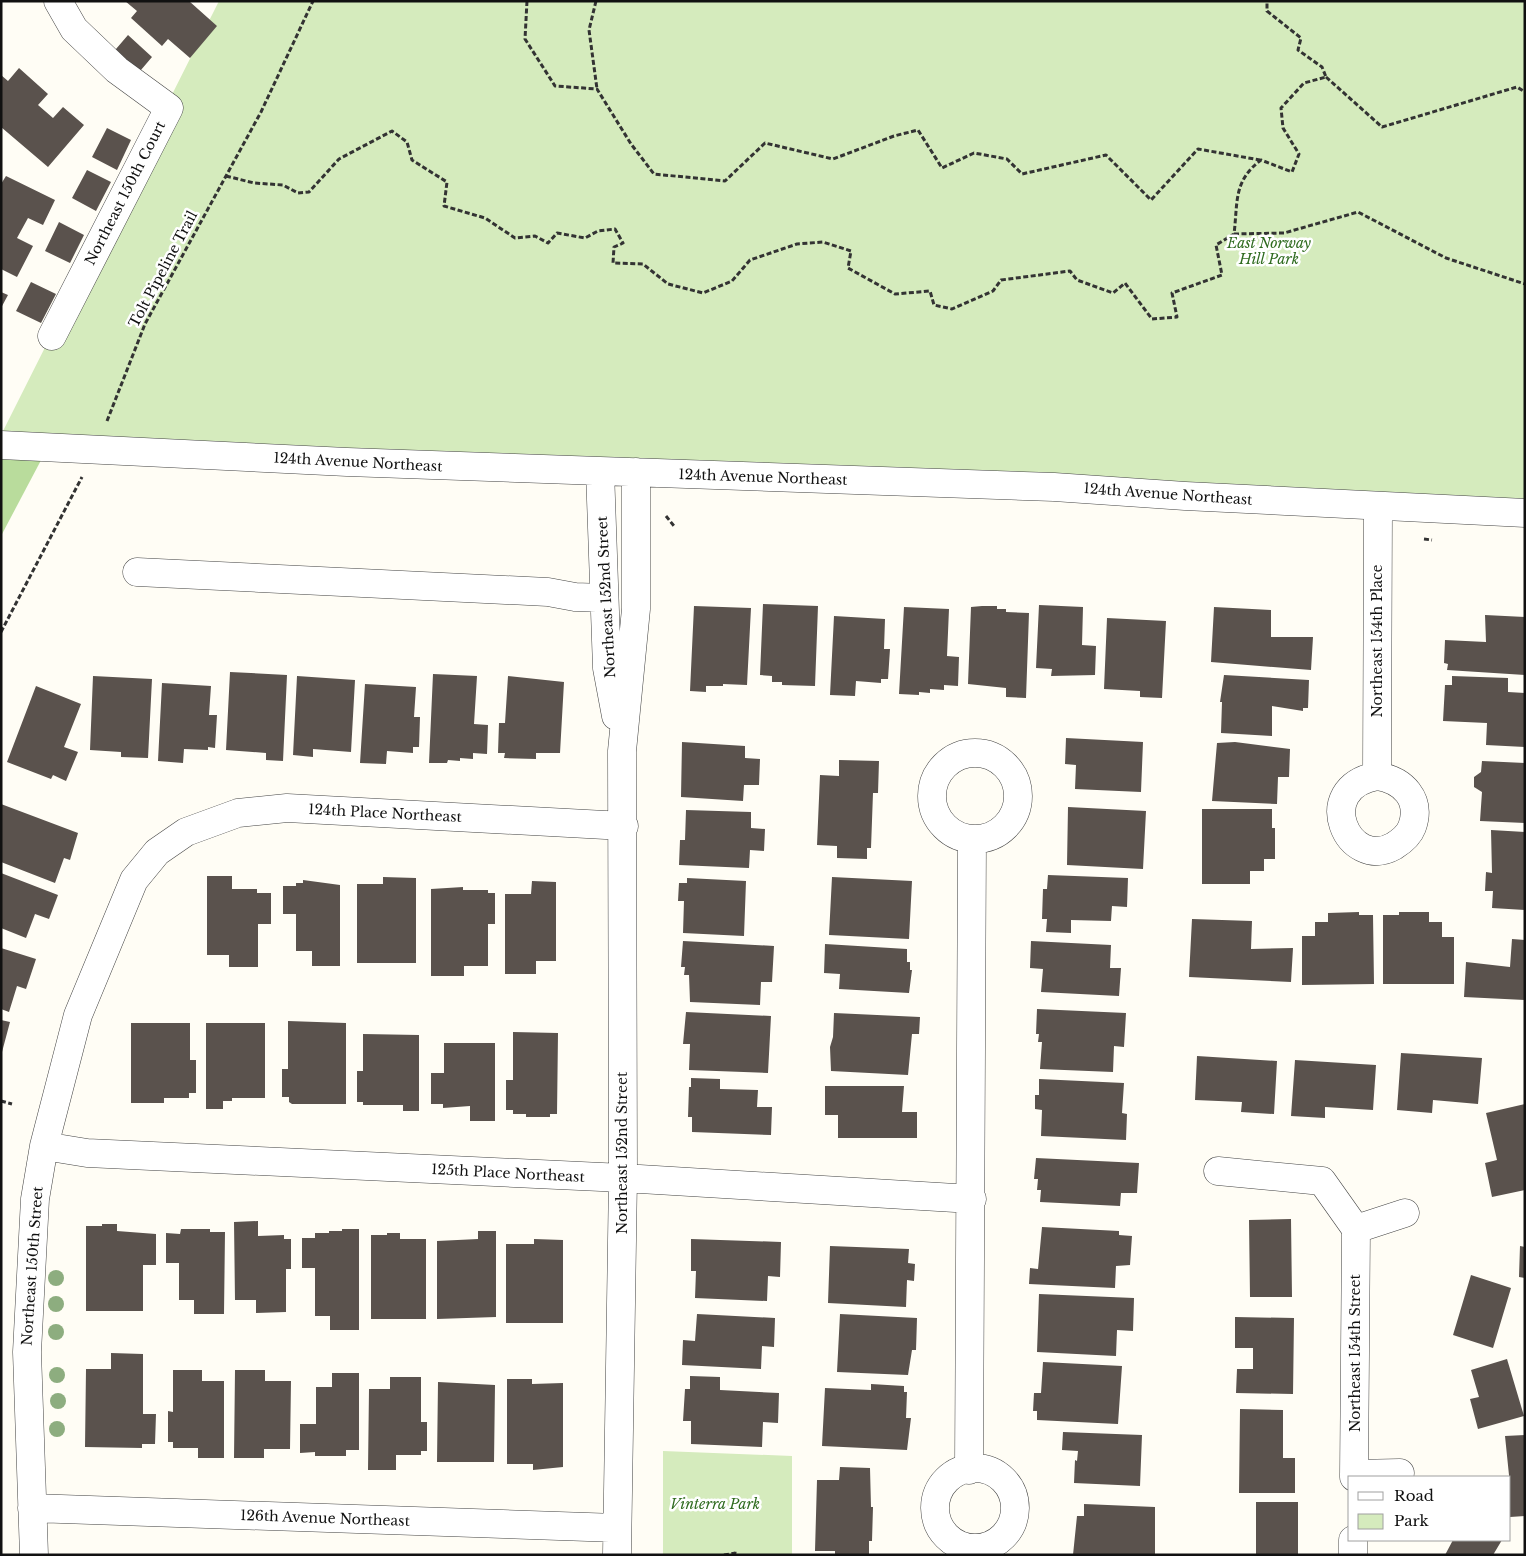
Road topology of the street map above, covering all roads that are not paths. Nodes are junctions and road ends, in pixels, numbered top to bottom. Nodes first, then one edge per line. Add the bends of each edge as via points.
1 (58, 1) edge
2 (52, 336) dead end
3 (1, 445) edge
4 (600, 471) junction
5 (636, 472) junction
6 (1378, 506) junction
7 (1525, 513) edge
8 (137, 572) dead end
9 (604, 598) junction
10 (622, 751) junction
11 (1377, 776) dead end
12 (624, 826) junction
13 (972, 839) dead end
14 (157, 852) joint
15 (44, 1146) junction
16 (1218, 1171) dead end
17 (623, 1178) junction
18 (972, 1199) junction
19 (1405, 1213) dead end
20 (1356, 1229) junction
21 (969, 1470) junction
22 (1400, 1473) dead end
23 (1354, 1475) edge
24 (32, 1508) junction
25 (617, 1541) edge
26 (1353, 1541) edge
27 (983, 1550) edge
28 (34, 1555) edge
29 (1353, 1555) edge

1 - 2 street, Northeast 150th Court via 74,29 117,70 169,108
3 - 4 street, 124th Avenue Northeast
4 - 5 street, 124th Avenue Northeast
4 - 9 street, Northeast 152nd Street
5 - 6 street, 124th Avenue Northeast via 1054,487
5 - 10 street, Northeast 152nd Street via 636,609
6 - 7 street, 124th Avenue Northeast
6 - 11 street, Northeast 154th Place
8 - 9 street via 548,592
9 - 10 street, Northeast 152nd Street via 607,668
10 - 12 street, Northeast 152nd Street
12 - 14 street, 124th Place Northeast via 288,808 238,813 186,832
12 - 17 street, Northeast 152nd Street
13 - 18 street
14 - 15 street, Northeast 150th Street via 134,880 78,1015
15 - 17 street, 125th Place Northeast via 87,1153
15 - 24 street, Northeast 150th Street via 35,1199 27,1352
16 - 20 street via 1322,1181
17 - 18 street, 125th Place Northeast
17 - 25 street, Northeast 152nd Street
18 - 21 street
19 - 20 street
20 - 23 street, Northeast 154th Street
21 - 27 street via 988,1470 1000,1476 1014,1498 1012,1524 1005,1535
21 - 27 street via 951,1477 942,1486 936,1512 946,1536 956,1544
22 - 23 street
24 - 25 street, 126th Avenue Northeast
24 - 28 street, Northeast 150th Street
26 - 29 street

